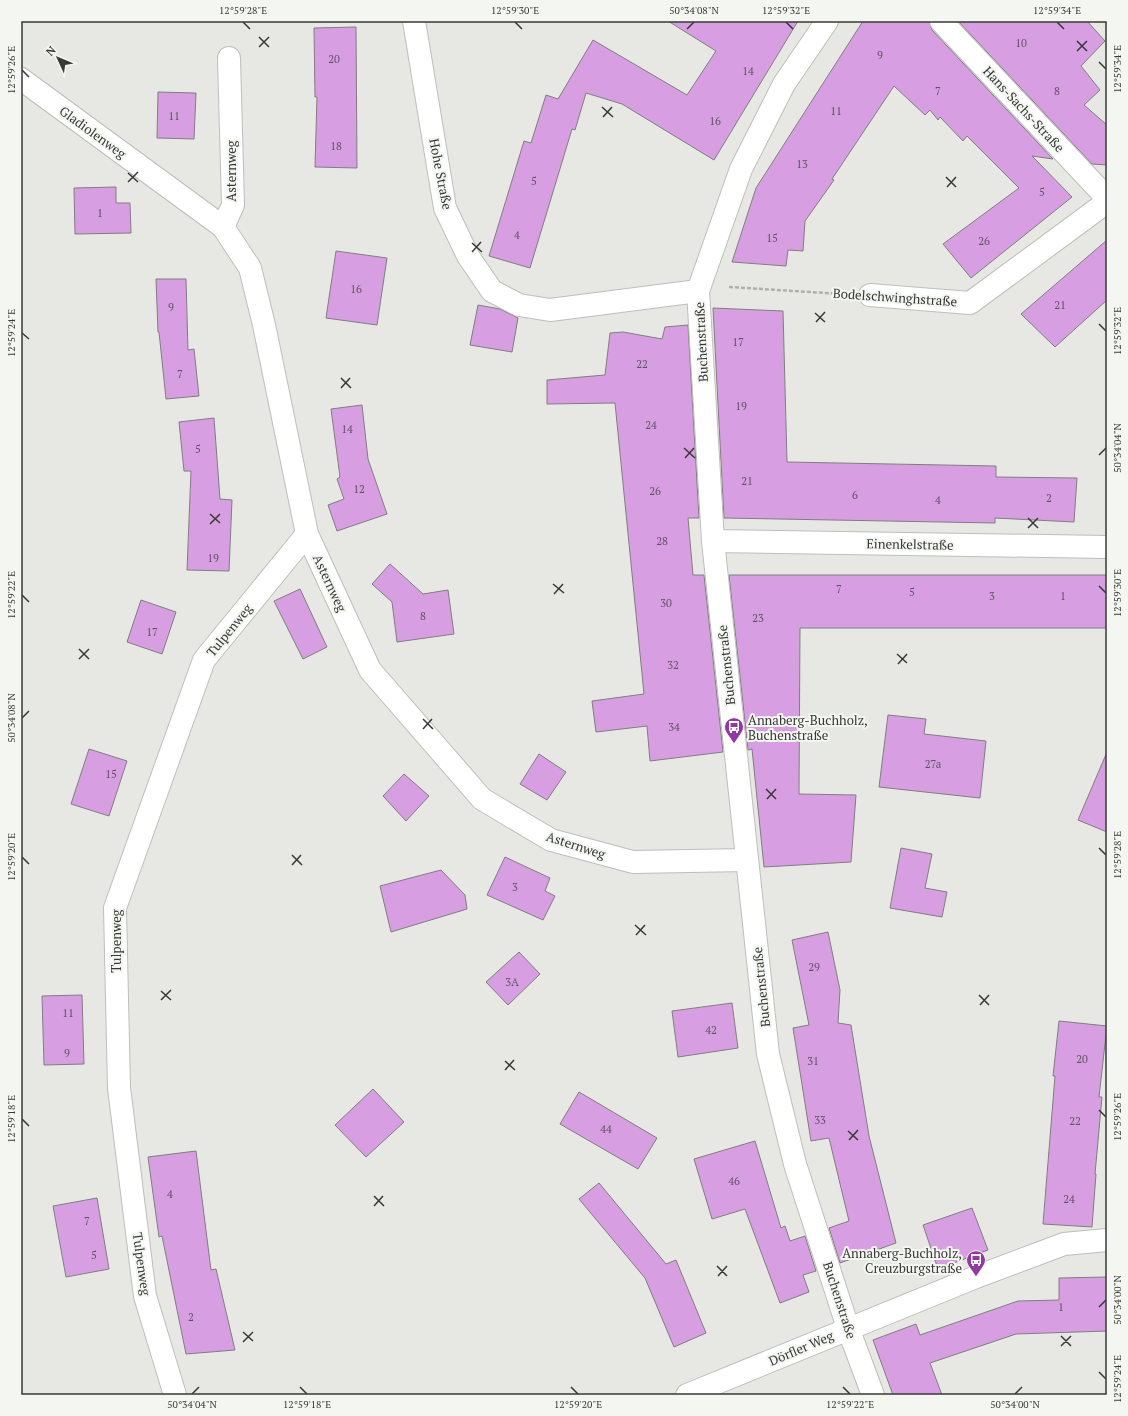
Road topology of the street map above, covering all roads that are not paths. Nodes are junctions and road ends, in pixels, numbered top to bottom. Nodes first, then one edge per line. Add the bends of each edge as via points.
1 (827, 21) edge
2 (941, 21) edge
3 (415, 25) edge
4 (229, 58) dead end
5 (21, 79) edge
6 (1107, 198) edge
7 (1107, 202) edge
8 (223, 227) junction
9 (698, 288) junction
10 (870, 295) road end
11 (307, 534) junction
12 (713, 541) junction
13 (1107, 547) edge
14 (747, 860) junction
15 (1107, 1240) edge
16 (848, 1328) junction
17 (175, 1395) edge
18 (687, 1395) edge
19 (873, 1395) edge

1 - 9 street, Buchenstraße via 784,84 741,169
2 - 6 street, Hans-Sachs-Straße
3 - 9 street, Hohe Straße via 445,208 468,256 492,291 519,305 550,310
4 - 8 street, Asternweg via 232,205
5 - 8 street, Gladiolenweg
7 - 10 street, Bodelschwinghstraße via 970,302
8 - 11 street, Asternweg via 250,268
9 - 12 street, Buchenstraße
11 - 14 street, Asternweg via 370,670 482,799 551,840 633,862
11 - 17 street, Tulpenweg via 204,660 115,908 119,1088 145,1296
12 - 13 street, Einenkelstraße
12 - 14 street, Buchenstraße
14 - 16 street, Buchenstraße via 768,1054 794,1164
15 - 16 street, Dörfler Weg via 1064,1244 937,1291
16 - 18 street, Dörfler Weg
16 - 19 street, Buchenstraße

